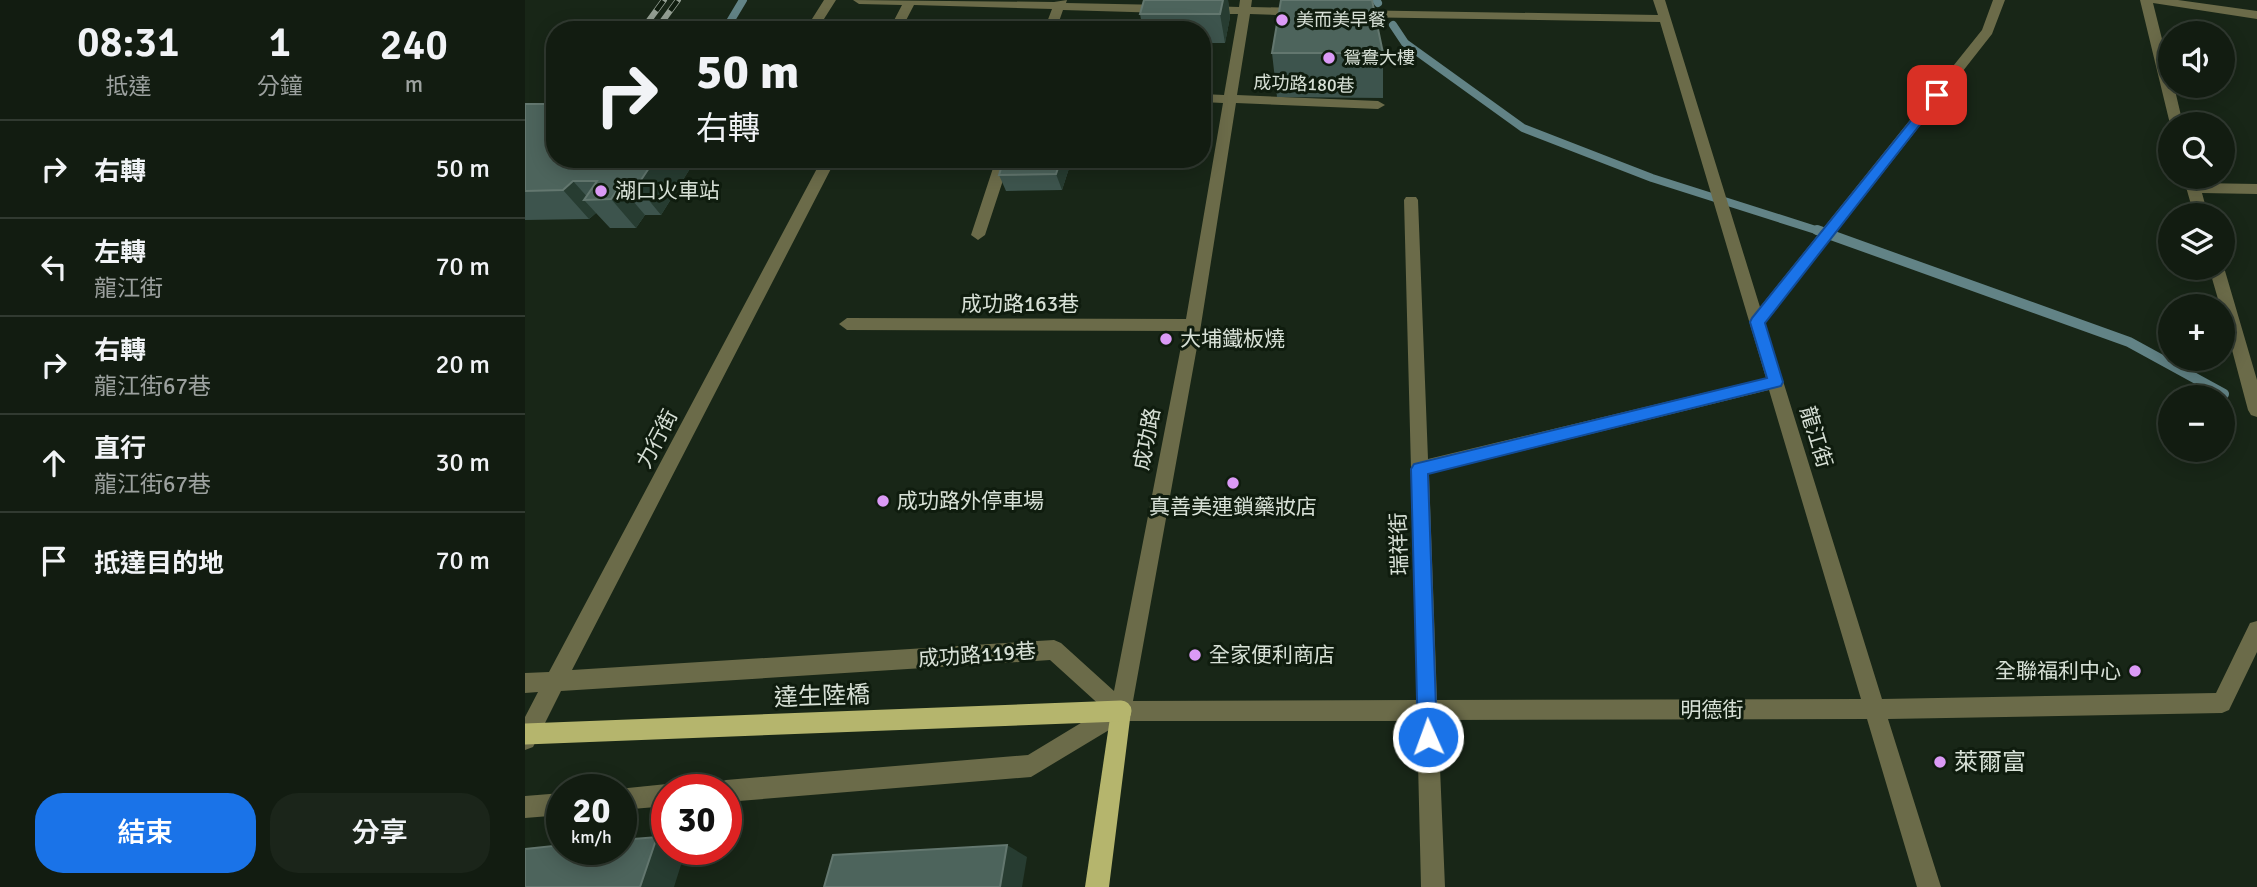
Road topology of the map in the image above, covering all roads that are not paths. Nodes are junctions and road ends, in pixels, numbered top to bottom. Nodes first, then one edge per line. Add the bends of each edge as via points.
1 (830, 0) edge
2 (859, 0) edge
3 (1409, 0) edge
4 (1659, 0) edge
5 (1999, 0) edge
6 (2146, 0) edge
7 (2154, 0) edge
8 (910, 1) edge
9 (1060, 3) edge
10 (1245, 6) edge
11 (1313, 12) edge
12 (1340, 13) edge
13 (1409, 14) junction
14 (2257, 15) edge
15 (1665, 19) junction
16 (817, 21) edge
17 (900, 21) edge
18 (1053, 21) edge
19 (1211, 98) edge
20 (1230, 99) junction
21 (1378, 105) dead end
22 (2174, 112) edge
23 (823, 168) edge
24 (1000, 168) edge
25 (2235, 187) edge
26 (2257, 189) edge
27 (1411, 200) dead end
28 (978, 235) dead end
29 (2221, 280) edge
30 (1758, 322) junction
31 (847, 324) dead end
32 (1193, 325) junction
33 (1776, 382) junction
34 (2255, 390) edge
35 (2257, 410) edge
36 (1419, 469) junction
37 (2257, 630) edge
38 (556, 681) junction
39 (525, 683) edge
40 (1875, 709) junction
41 (1121, 711) junction
42 (1427, 712) junction
43 (525, 737) edge
44 (742, 790) edge
45 (546, 805) edge
46 (525, 807) edge
47 (1097, 887) edge
48 (1433, 887) edge
49 (1929, 887) edge

1 - 16 street
2 - 8 street
3 - 13 street
4 - 15 street, 龍江街
5 - 30 street via 1988,31
6 - 22 street
7 - 14 street
8 - 9 street
8 - 17 street
9 - 10 street via 1185,9
9 - 18 street
10 - 11 street
10 - 20 street, 成功路
12 - 13 street
13 - 15 street
15 - 30 street, 龍江街
19 - 20 street, 成功路180巷
20 - 21 street, 成功路180巷
20 - 32 street, 成功路
23 - 38 street, 力行街
24 - 28 street
25 - 26 street
27 - 36 street, 瑞祥街
29 - 34 street
30 - 33 street, 龍江街
31 - 32 street, 成功路163巷
32 - 41 street, 成功路
33 - 36 street
33 - 40 street, 龍江街
34 - 35 street
36 - 42 street, 瑞祥街
37 - 40 street, 明德街 via 2222,703
38 - 39 street, 成功路119巷
38 - 41 street, 成功路119巷 via 1054,650
38 - 43 street, 力行街
40 - 42 street, 明德街
40 - 49 street, 龍江街
41 - 42 street, 明德街
41 - 43 main road, 達生陸橋, bridge
41 - 44 street via 1031,766
41 - 47 main road, 成功路
42 - 48 street, 瑞祥街
45 - 46 street

